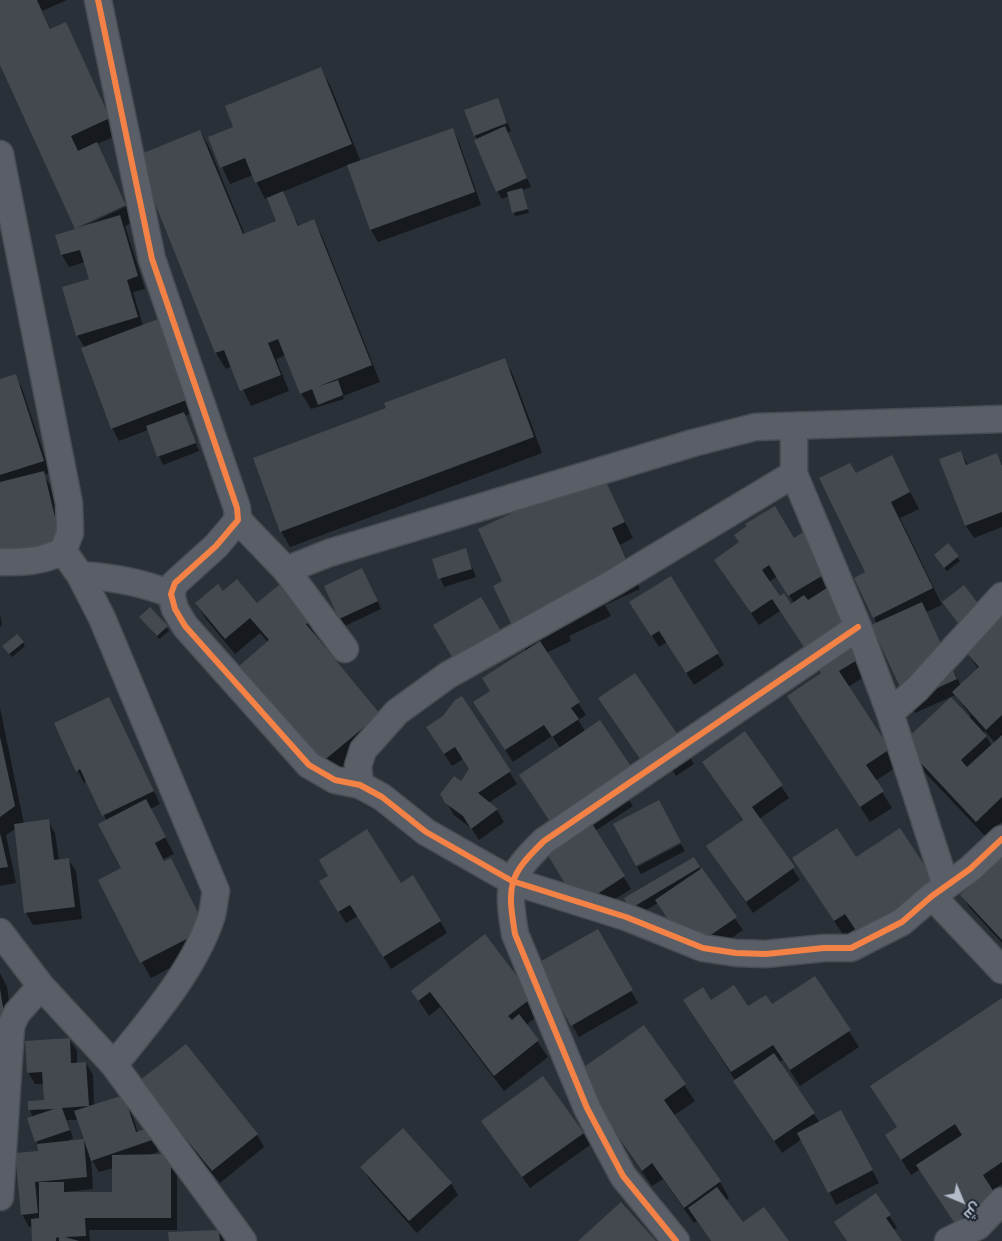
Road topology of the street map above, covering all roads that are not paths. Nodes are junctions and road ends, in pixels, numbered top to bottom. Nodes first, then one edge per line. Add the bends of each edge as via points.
1 (98, 0) edge
2 (0, 154) edge
3 (1002, 419) edge
4 (794, 426) junction
5 (794, 474) junction
6 (238, 520) junction
7 (63, 551) junction
8 (0, 562) edge
9 (286, 570) junction
10 (80, 575) junction
11 (171, 594) junction
12 (1002, 596) edge
13 (858, 628) junction
14 (345, 649) dead end
15 (890, 713) junction
16 (360, 785) junction
17 (1002, 839) edge
18 (512, 881) junction
19 (939, 891) junction
20 (0, 932) edge
21 (1002, 970) edge
22 (41, 986) junction
23 (114, 1065) junction
24 (0, 1197) edge
25 (1002, 1201) edge
26 (243, 1241) edge
27 (676, 1241) edge
28 (948, 1241) edge

1 - 6 street via 152,259 237,508
2 - 7 street via 70,502 70,534
3 - 4 street
4 - 5 street
4 - 9 street via 755,427 693,443 329,553
5 - 13 street
5 - 16 street via 614,583 448,675 396,712 363,750 358,766
6 - 9 street
6 - 11 street via 216,546 175,583
7 - 8 street via 30,562
7 - 10 street
9 - 14 street
10 - 11 street via 108,576
10 - 23 street via 102,618 216,891 211,917 194,953 167,998
11 - 16 street via 184,626 309,765 335,780
12 - 15 street via 917,689
13 - 15 street
13 - 18 street via 544,841 524,860
15 - 19 street
16 - 18 street via 382,797 426,832
17 - 19 street via 970,869
18 - 19 street via 626,917 703,948 766,954 851,948 902,922
18 - 27 street via 510,907 515,934 587,1108 623,1176
19 - 21 street
20 - 22 street
22 - 23 street
22 - 24 street via 17,1013 11,1026
23 - 26 street
25 - 28 street via 978,1226

